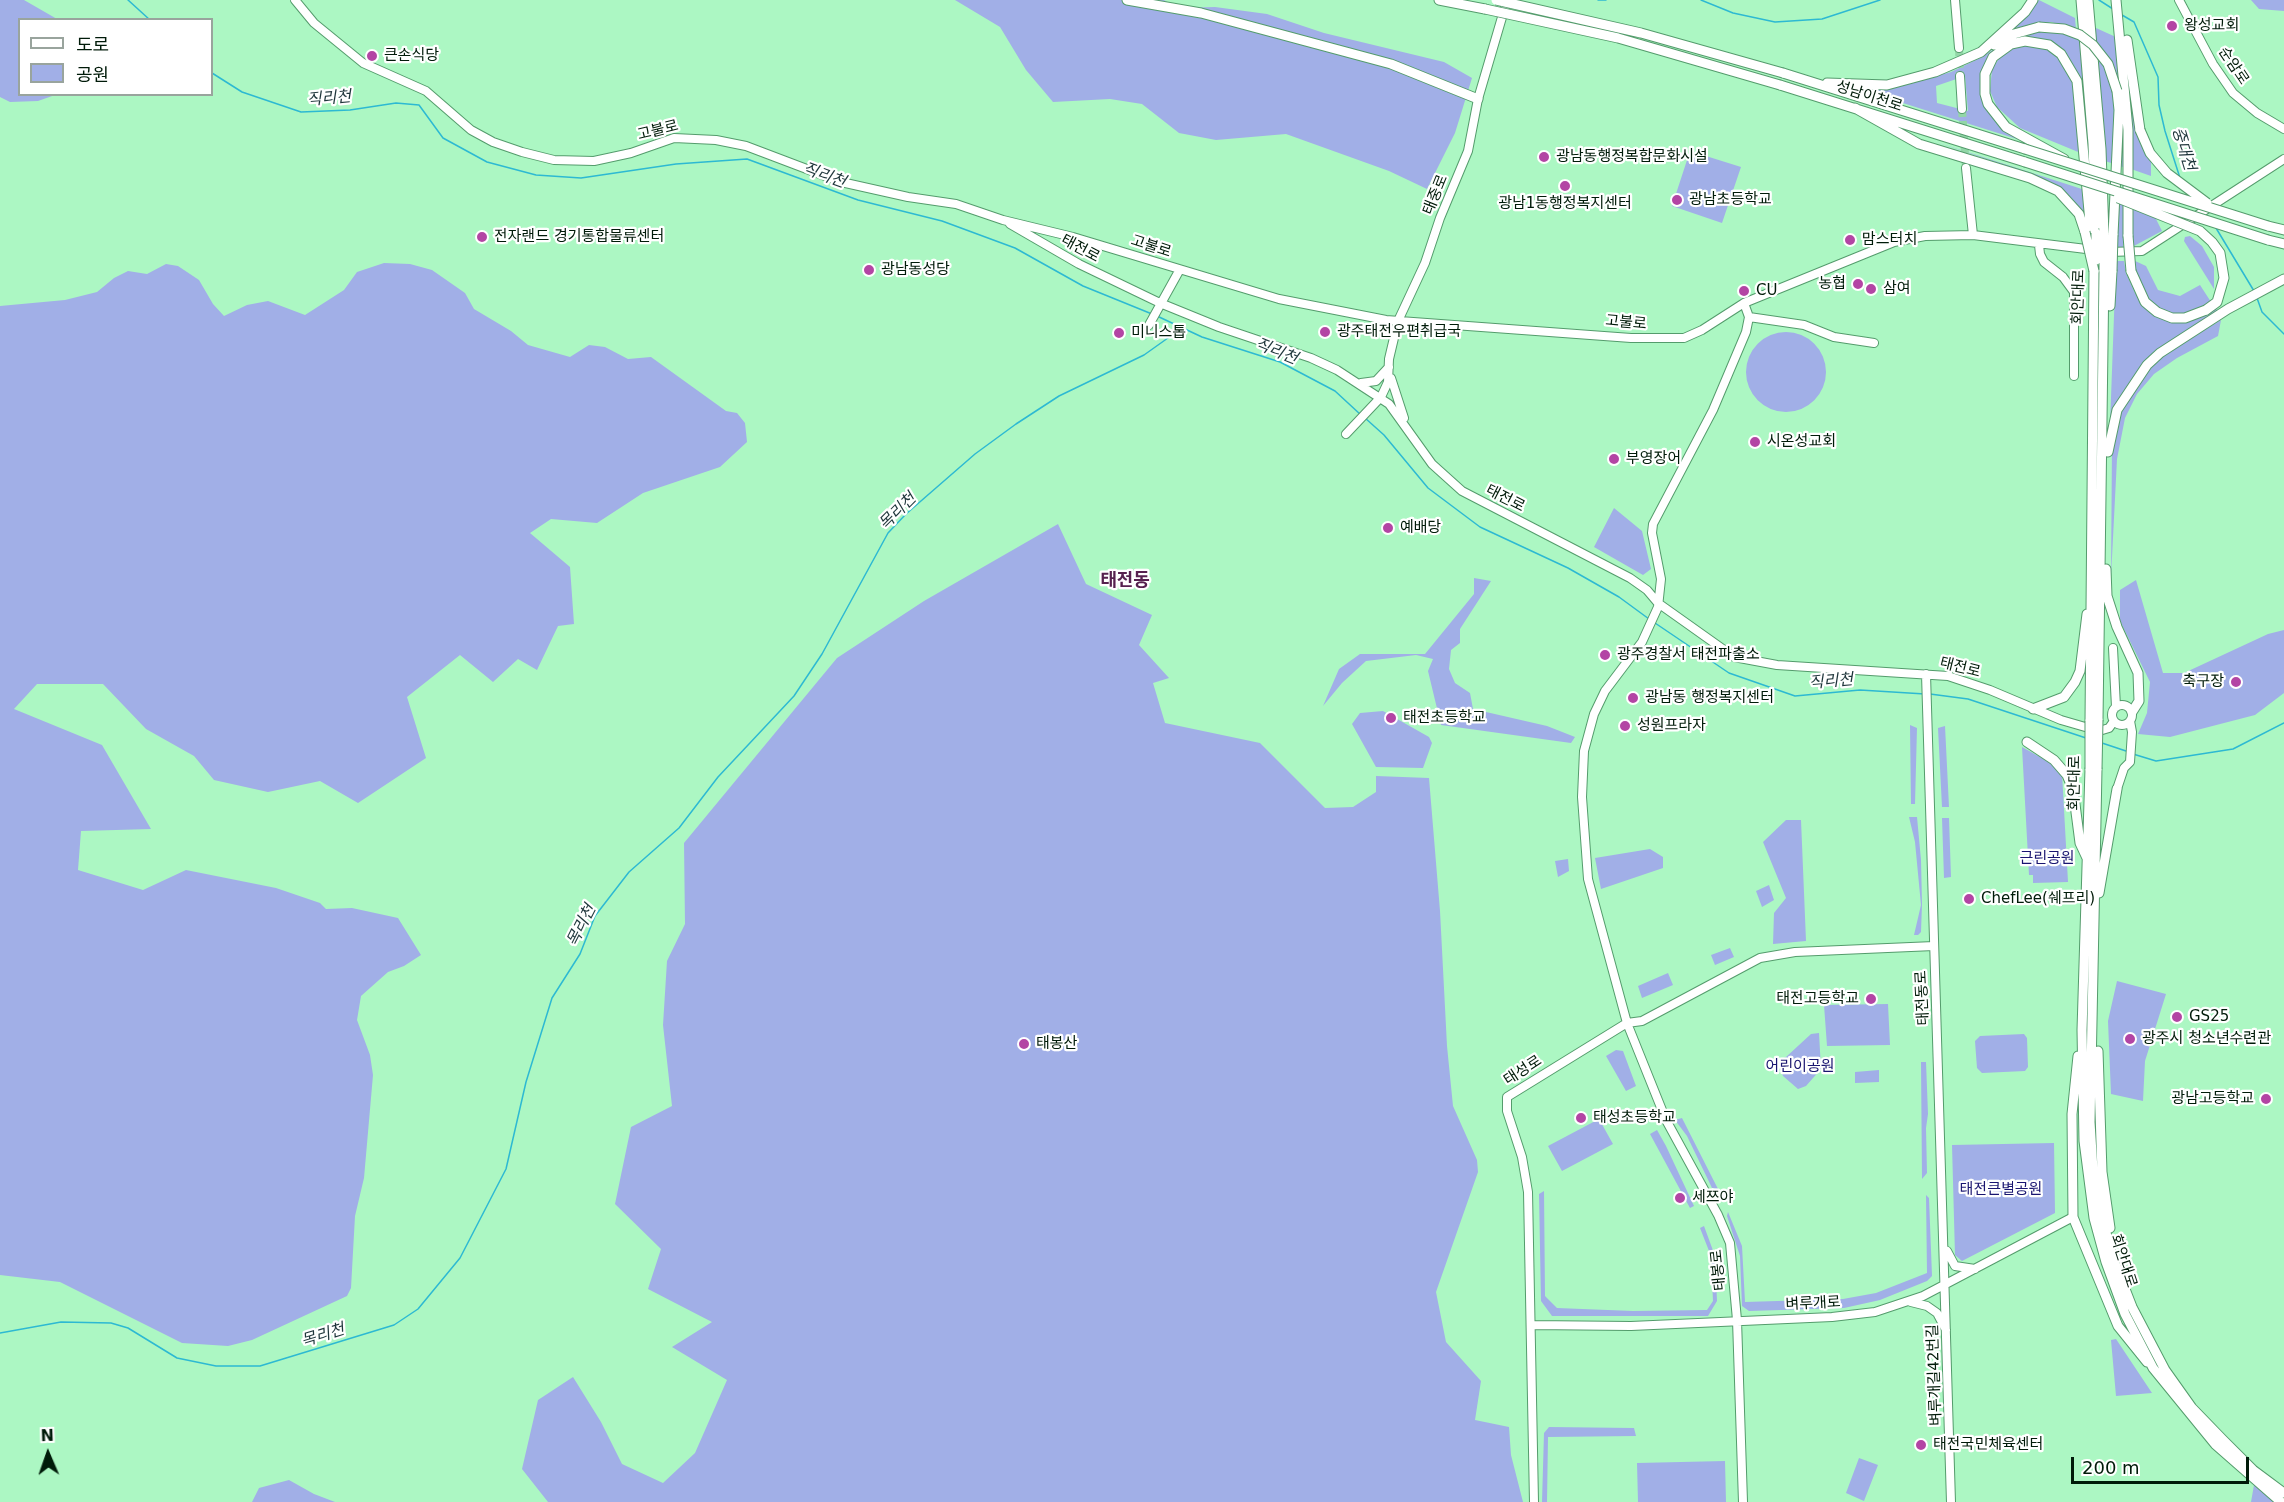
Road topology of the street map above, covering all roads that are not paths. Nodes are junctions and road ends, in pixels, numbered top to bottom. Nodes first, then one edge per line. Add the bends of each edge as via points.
1 (295, 0) edge
2 (1127, 0) edge
3 (1439, 0) edge
4 (1496, 0) edge
5 (1507, 0) edge
6 (1955, 0) edge
7 (2033, 0) edge
8 (2081, 0) edge
9 (2088, 0) edge
10 (2117, 0) edge
11 (2179, 0) edge
12 (2087, 30) junction
13 (1959, 48) tunnel mouth
14 (1981, 52) junction
15 (2128, 66) junction
16 (1960, 76) tunnel mouth
17 (1809, 82) junction
18 (1478, 99) junction
19 (1855, 108) junction
20 (1962, 109) tunnel mouth
21 (2284, 129) edge
22 (2027, 144) junction
23 (2284, 159) edge
24 (1966, 168) tunnel mouth
25 (2058, 173) junction
26 (2214, 208) junction
27 (1003, 220) junction
28 (2284, 230) edge
29 (2098, 234) junction
30 (1973, 235) junction
31 (2284, 244) edge
32 (2039, 245) junction
33 (1179, 271) junction
34 (2103, 271) junction
35 (2284, 279) edge
36 (1744, 303) junction
37 (1159, 306) junction
38 (1749, 317) junction
39 (1398, 321) junction
40 (1149, 325) dead end
41 (1874, 343) dead end
42 (1389, 367) junction
43 (2074, 376) dead end
44 (1356, 382) junction
45 (1381, 397) junction
46 (1409, 430) junction
47 (1349, 431) dead end
48 (2103, 496) junction
49 (2100, 557) junction
50 (2093, 565) junction
51 (1658, 605) junction
52 (2113, 648) dead end
53 (1926, 676) junction
54 (2116, 707) junction
55 (2033, 709) junction
56 (2131, 716) junction
57 (2094, 721) junction
58 (2114, 721) junction
59 (2027, 742) dead end
60 (2093, 769) junction
61 (2117, 789) joint
62 (2088, 860) junction
63 (2093, 919) junction
64 (1934, 946) junction
65 (1627, 1023) junction
66 (2082, 1030) junction
67 (2094, 1030) junction
68 (2093, 1196) junction
69 (2073, 1217) junction
70 (2098, 1218) junction
71 (1944, 1243) junction
72 (1977, 1270) junction
73 (1946, 1284) junction
74 (1910, 1302) junction
75 (1737, 1320) junction
76 (1531, 1325) junction
77 (1948, 1335) junction
78 (2153, 1368) junction
79 (2165, 1370) junction
80 (2284, 1493) edge
81 (1534, 1502) edge
82 (1743, 1502) edge
83 (1951, 1502) edge
84 (2281, 1502) edge

1 - 27 street, 고불로 via 314,22 370,67 426,91 471,130 522,152 554,160 594,161 674,138 716,140 746,146 841,182 940,200
2 - 18 highway via 1201,13 1391,64
3 - 19 highway, 성남이천로, bridge via 1629,41
4 - 17 highway, 성남이천로, bridge via 1641,33
5 - 18 street, 태중로
6 - 13 street
7 - 14 highway
8 - 12 highway
9 - 12 highway
10 - 15 highway
11 - 21 street, 순암로 via 2233,93 2257,114
12 - 29 highway via 2101,149
14 - 17 highway via 1935,72 1887,84
14 - 29 highway, bridge via 2014,34 2039,27 2064,29 2093,45 2108,64 2119,110
15 - 25 highway, bridge via 2128,130 2128,236 2131,272 2145,302 2172,318 2185,318 2217,302 2224,278 2220,253 2200,231
15 - 26 highway, bridge via 2140,130 2150,153 2167,173
16 - 20 street
17 - 22 highway, 성남이천로
18 - 39 street, 태중로 via 1468,151
19 - 25 highway, 성남이천로, bridge
19 - 29 highway via 1918,144 2030,178 2058,191
22 - 26 highway, 성남이천로, bridge via 2082,168
22 - 29 highway via 1996,116 1988,104 1984,82 1993,57 2011,44 2025,40 2049,45 2061,54 2077,81
23 - 32 street, 고불로, bridge via 2142,251 2122,253
24 - 30 street
25 - 31 highway, 성남이천로, bridge
26 - 28 highway, 성남이천로, bridge
27 - 33 street, 고불로 via 1073,237
27 - 37 street, 태전로
29 - 34 highway, bridge
29 - 34 highway, bridge
30 - 32 street, 고불로
30 - 36 street, 고불로 via 1924,236 1894,242
32 - 43 street via 2044,262 2074,292
33 - 37 street
33 - 39 street, 고불로 via 1301,304
34 - 48 highway
34 - 50 highway, 회안대로
35 - 48 highway via 2160,353 2138,377 2117,410
36 - 38 street
36 - 39 street, 고불로 via 1702,330 1676,340
37 - 40 street
37 - 44 street, 태전로 via 1322,362
38 - 41 street via 1804,325 1834,337
38 - 51 street via 1713,410 1653,524 1661,579
39 - 42 street, 태중로
42 - 44 street via 1376,381
42 - 45 street, 태중로
42 - 46 street
44 - 45 street, 태전로
45 - 46 street, 태전로
45 - 47 street
46 - 51 street, 태전로 via 1432,464 1462,491 1630,578 1647,590
48 - 49 highway
49 - 56 highway via 2105,564 2107,596 2117,627 2138,673 2139,700
49 - 57 highway
50 - 55 highway via 2089,571 2080,671 2064,697
50 - 57 highway, 회안대로
51 - 53 street, 태전로 via 1741,660
51 - 65 street, 태봉로 via 1645,635 1599,701 1588,731 1582,774 1588,879
52 - 54 street
53 - 55 street, 태전로 via 1948,676
53 - 64 street, 태전동로
54 - 56 street via 2125,705
54 - 58 street via 2112,712
55 - 58 street, 태전로 via 2099,731 2109,728
56 - 58 street via 2121,725
56 - 61 street via 2130,762
57 - 60 highway, bridge
59 - 62 highway via 2054,760 2067,775 2073,789 2079,843
60 - 62 highway, 회안대로
60 - 63 highway, 회안대로
61 - 63 highway
62 - 66 highway, 회안대로
63 - 67 highway, 회안대로
64 - 65 street, 태성로 via 1768,956 1642,1021
64 - 71 street, 태전동로
65 - 75 street, 태봉로 via 1666,1120 1728,1235
65 - 76 street, 태성로 via 1507,1097 1507,1111 1527,1179
66 - 68 highway, 회안대로 via 2084,1141
66 - 69 highway via 2072,1114
67 - 68 highway, 회안대로 via 2090,1122
67 - 79 highway via 2102,1172 2109,1223 2129,1290
68 - 70 highway
69 - 72 street, 벼루개로
69 - 78 highway via 2118,1326 2139,1356
70 - 78 highway, 회안대로 via 2106,1262 2125,1314
70 - 79 highway, 회안대로 via 2127,1296
71 - 72 street via 1955,1266
71 - 73 street, 태전동로
72 - 73 street, 벼루개로
73 - 74 street, 벼루개로
73 - 77 street, 벼루개길42번길
74 - 75 street, 벼루개로 via 1848,1316
74 - 77 street via 1937,1313
75 - 76 street, 벼루개로 via 1631,1326
75 - 82 street, 태봉로
76 - 81 street, 태성로
77 - 83 street, 벼루개길42번길
78 - 84 highway, 회안대로 via 2215,1444
79 - 80 highway, 회안대로 via 2192,1408 2253,1470

